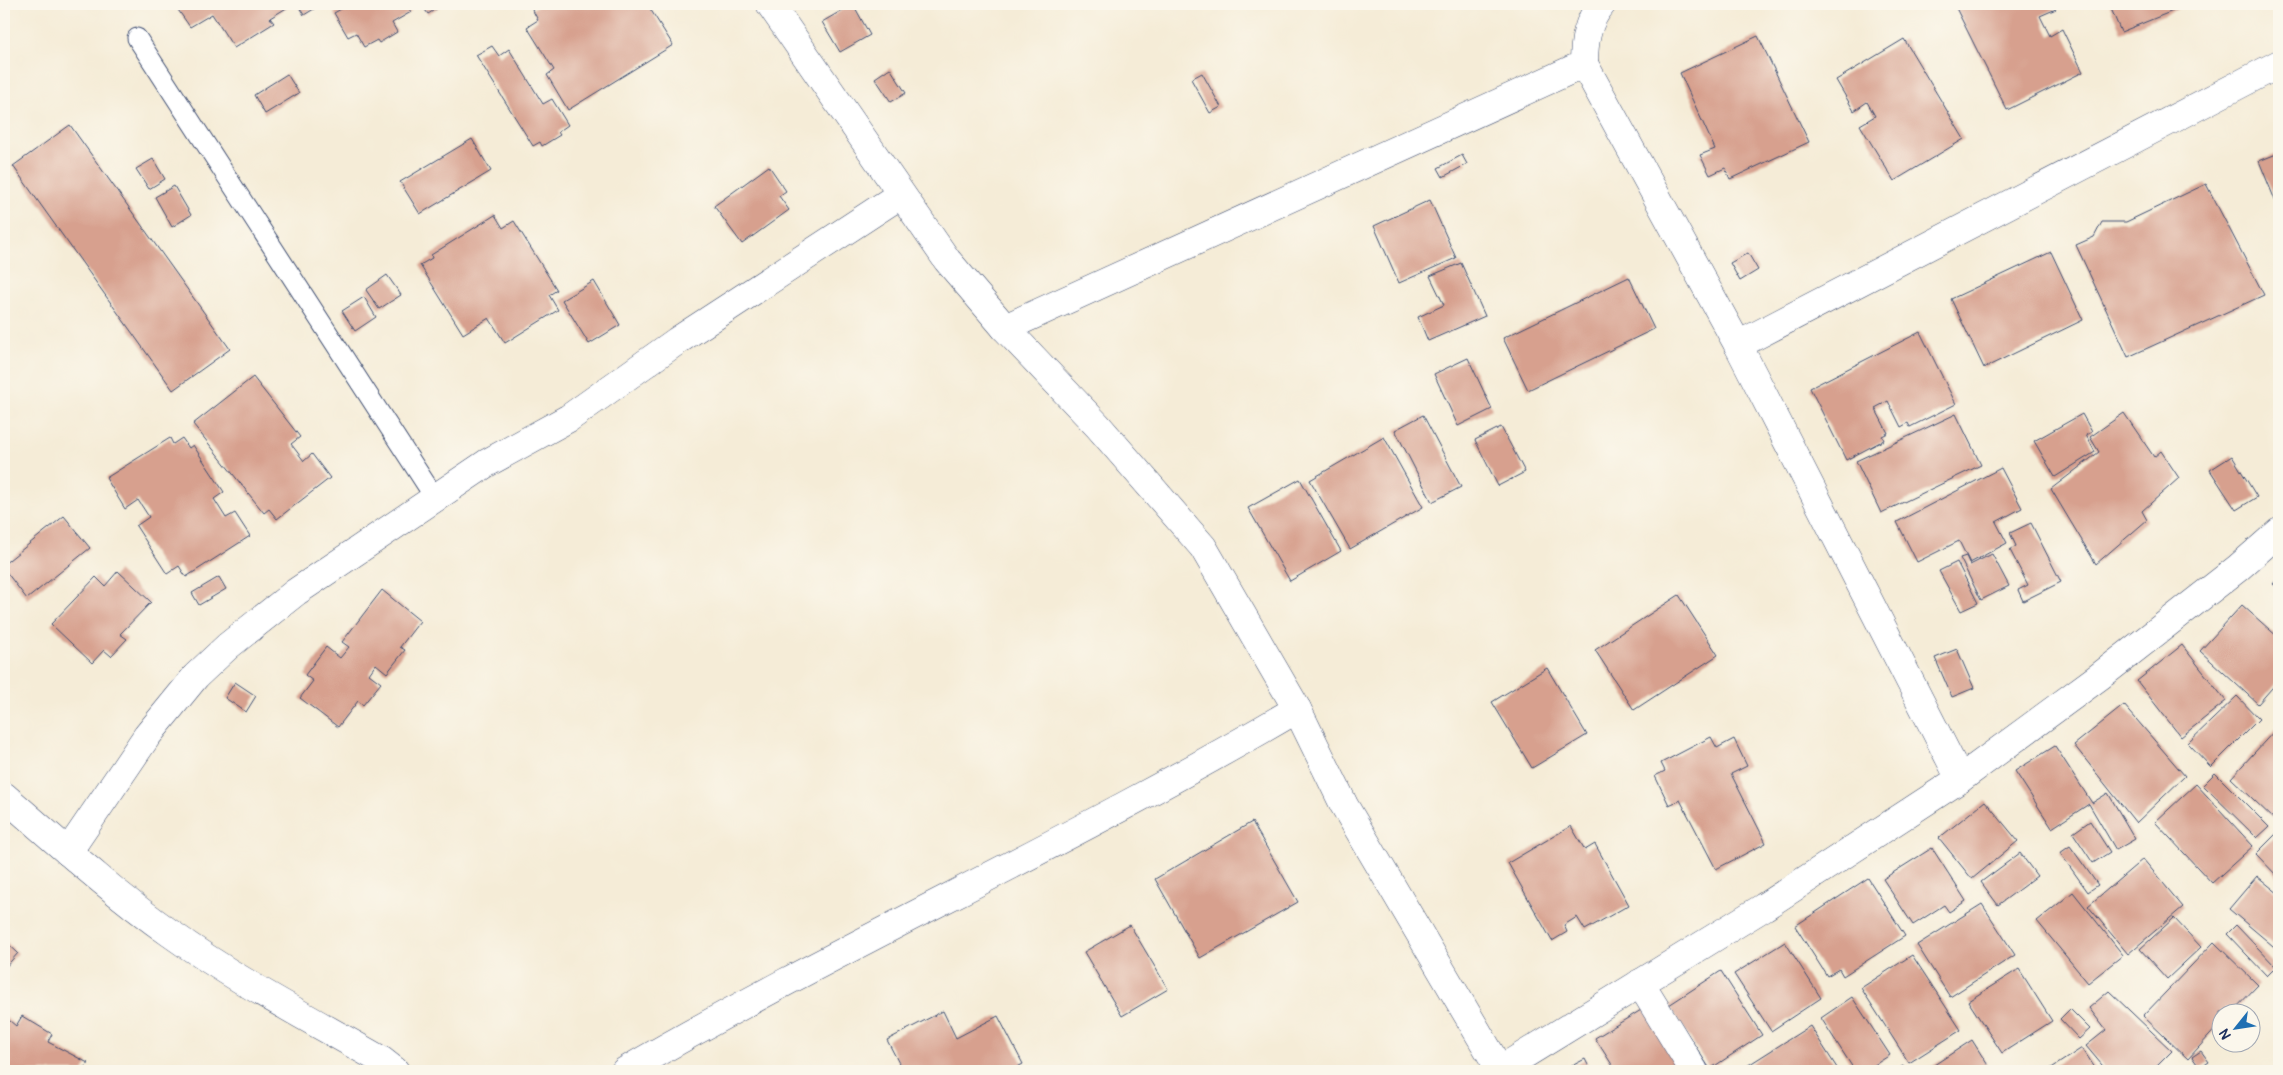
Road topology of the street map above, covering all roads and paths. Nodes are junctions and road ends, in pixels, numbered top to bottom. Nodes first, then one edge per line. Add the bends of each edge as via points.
1 (770, 4) edge
2 (1602, 4) edge
3 (137, 38) dead end
4 (1584, 64) junction
5 (2279, 64) edge
6 (900, 195) junction
7 (1005, 328) junction
8 (1738, 345) junction
9 (435, 498) junction
10 (2279, 532) edge
11 (1297, 709) junction
12 (1960, 780) junction
13 (4, 796) edge
14 (68, 852) junction
15 (1640, 983) junction
16 (395, 1071) edge
17 (625, 1071) edge
18 (1499, 1071) edge
19 (1694, 1071) edge

1 - 6 street
2 - 4 street via 1590,21 1584,43
3 - 9 lane
4 - 7 street
4 - 8 street
5 - 8 street
6 - 7 street via 947,260
6 - 9 street via 677,341 569,418 486,464
7 - 11 street via 1098,426 1203,547
8 - 12 street
9 - 14 street via 296,592 196,676 147,736
10 - 12 street via 2100,676
11 - 17 street via 1136,801 707,1023
11 - 18 street via 1344,805
12 - 15 street
13 - 14 street
14 - 16 street via 170,933
15 - 18 street
15 - 19 street

